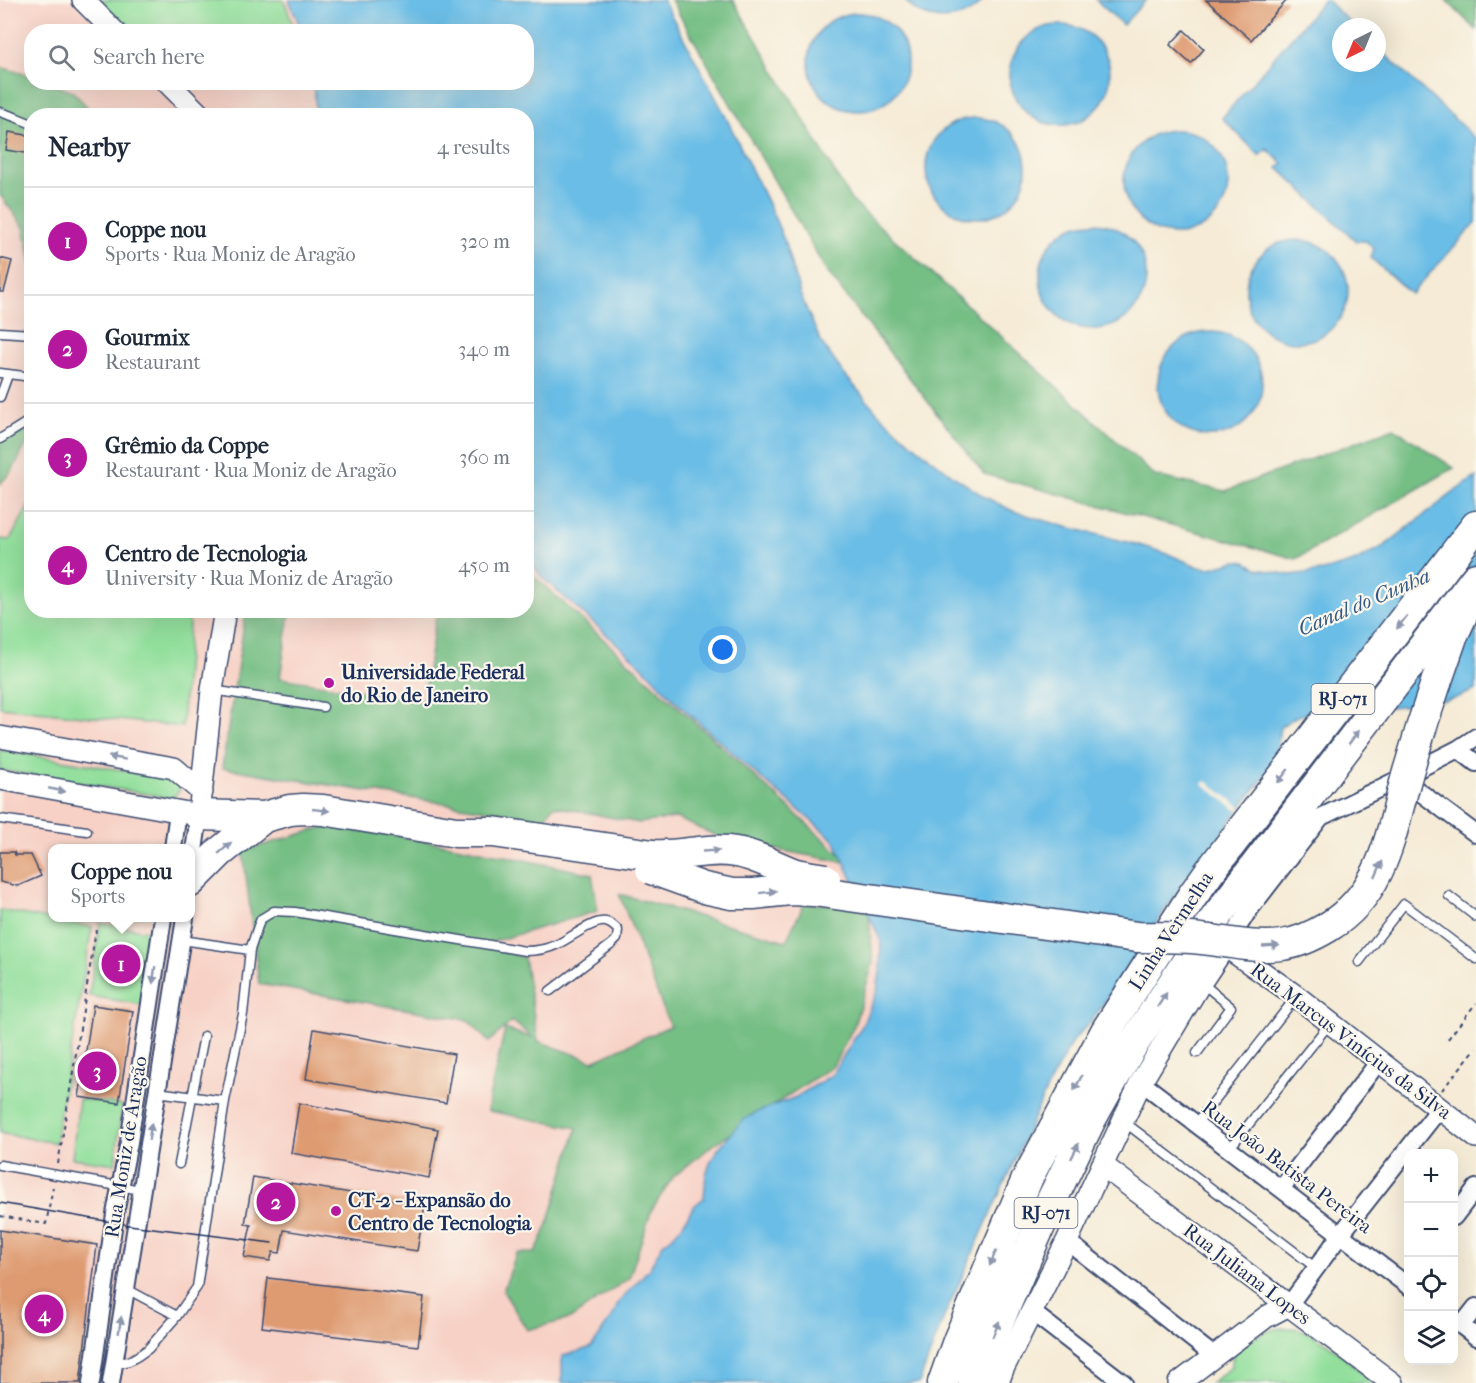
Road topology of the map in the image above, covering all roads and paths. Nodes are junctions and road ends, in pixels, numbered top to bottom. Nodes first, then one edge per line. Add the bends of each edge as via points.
1 (83, 0) edge
2 (107, 24) edge
3 (175, 90) edge
4 (193, 108) edge
5 (0, 112) edge
6 (24, 121) edge
7 (0, 332) edge
8 (24, 334) edge
9 (4, 374) edge
10 (24, 376) edge
11 (0, 397) edge
12 (24, 423) edge
13 (0, 439) edge
14 (1476, 526) edge
15 (1476, 578) edge
16 (1476, 588) edge
17 (224, 618) edge
18 (212, 690) junction
19 (323, 707) dead end
20 (0, 737) edge
21 (1476, 737) edge
22 (205, 745) junction
23 (1458, 748) junction
24 (1476, 763) edge
25 (174, 768) junction
26 (1401, 778) junction
27 (0, 779) edge
28 (193, 807) junction
29 (264, 817) junction
30 (0, 819) edge
31 (87, 831) dead end
32 (1476, 834) edge
33 (175, 844) edge
34 (192, 844) edge
35 (580, 851) junction
36 (195, 877) edge
37 (1449, 896) dead end
38 (1476, 917) edge
39 (162, 922) edge
40 (184, 922) edge
41 (96, 930) dead end
42 (1192, 938) junction
43 (182, 940) junction
44 (1226, 946) junction
45 (250, 950) junction
46 (1476, 959) edge
47 (1359, 963) dead end
48 (1201, 982) junction
49 (550, 990) dead end
50 (1296, 996) junction
51 (1476, 1003) edge
52 (1330, 1022) junction
53 (204, 1036) dead end
54 (1448, 1039) dead end
55 (1476, 1048) edge
56 (1197, 1053) dead end
57 (1380, 1060) junction
58 (1141, 1082) junction
59 (156, 1092) junction
60 (191, 1097) junction
61 (225, 1101) junction
62 (1436, 1105) junction
63 (1123, 1121) junction
64 (1196, 1124) junction
65 (1476, 1137) edge
66 (1229, 1149) junction
67 (179, 1164) dead end
68 (0, 1165) edge
69 (1102, 1165) junction
70 (56, 1175) junction
71 (121, 1186) junction
72 (1476, 1188) edge
73 (1281, 1189) junction
74 (141, 1190) junction
75 (1458, 1212) edge
76 (0, 1216) edge
77 (1341, 1234) junction
78 (1067, 1241) junction
79 (1316, 1268) junction
80 (1404, 1279) edge
81 (125, 1288) junction
82 (1289, 1305) junction
83 (1476, 1307) edge
84 (1032, 1312) junction
85 (177, 1316) junction
86 (1458, 1322) edge
87 (1458, 1324) edge
88 (1476, 1337) edge
89 (958, 1341) junction
90 (1214, 1356) junction
91 (114, 1364) junction
92 (91, 1383) edge
93 (111, 1383) edge
94 (937, 1383) edge
95 (943, 1383) edge
96 (974, 1383) edge
97 (998, 1383) edge
98 (1124, 1383) edge
99 (1179, 1383) edge
100 (1392, 1383) edge

1 - 2 street
3 - 4 street
5 - 6 lane
7 - 8 lane
9 - 10 lane
9 - 11 lane
12 - 13 lane
14 -> 89 highway, Linha Vermelha / RJ-071 via 1210,871 1106,1031 1028,1177
96 -> 15 highway, Linha Vermelha / RJ-071 via 1046,1212 1130,1049 1216,916
42 -> 16 highway, bridge via 1256,946 1294,943 1333,924 1362,898 1383,860 1442,665
17 - 18 street
18 - 19 lane
18 - 22 street
25 -> 20 street
21 - 23 street
22 - 25 street
22 - 28 street
23 - 24 street
23 - 26 street
25 - 28 street
26 - 32 street
26 - 44 street via 1321,817
27 -> 28 street
28 - 29 highway
28 - 33 street
28 - 34 street
29 -> 35 highway via 290,810 323,810 456,832 493,832
36 -> 29 highway
30 - 31 lane
35 -> 42 highway, bridge via 732,894 814,891 1137,937
35 -> 42 highway, bridge via 664,855 738,852 804,876 1139,924
37 - 38 lane
39 -> 71 street, Rua Moniz de Aragão
40 - 43 street, Rua Moniz de Aragão
41 - 70 path
43 - 45 lane
43 - 59 street, Rua Moniz de Aragão
44 - 48 street
44 - 50 street, Rua Marcus Vinícius da Silva
45 - 49 lane via 260,921 274,911 525,951 559,944 596,923 605,922 618,930 612,944
45 - 61 lane via 243,1014
46 - 47 lane via 1404,904
48 - 56 lane via 1231,1007
48 - 58 street
50 - 52 street, Rua Marcus Vinícius da Silva
50 - 64 lane
51 - 54 path
52 - 57 street, Rua Marcus Vinícius da Silva
52 - 66 lane
53 - 60 lane
55 - 62 path
57 - 62 street, Rua Marcus Vinícius da Silva
57 - 73 street
58 - 63 street
58 - 64 street, Rua João Batista Pereira
59 - 60 lane
74 -> 59 street, Rua Moniz de Aragão
60 - 61 lane
60 - 67 lane
61 - 85 lane via 199,1281
62 - 65 street, Rua Marcus Vinícius da Silva
62 - 77 street
63 - 69 street
63 - 79 lane
64 - 66 street, Rua João Batista Pereira
66 - 73 street, Rua João Batista Pereira
68 - 70 lane
69 - 78 street
69 - 82 street, Rua Juliana Lopes
70 - 71 lane
70 - 76 path via 46,1224
71 - 74 lane
71 - 92 street, Rua Moniz de Aragão
72 - 75 street
73 - 77 street, Rua João Batista Pereira
74 - 81 street, Rua Moniz de Aragão
77 - 79 street
77 - 80 street, Rua João Batista Pereira
78 - 84 street
78 - 90 street
79 - 82 street
81 - 85 lane
91 -> 81 street, Rua Moniz de Aragão
82 - 90 street via 1266,1317
82 - 100 street, Rua Juliana Lopes
83 - 86 street
84 - 97 street
84 - 98 street
85 - 91 lane via 148,1349 129,1361
87 - 88 street
89 - 94 highway
89 - 95 highway, Linha Vermelha / RJ-071
90 - 99 street
91 - 93 street, Rua Moniz de Aragão

